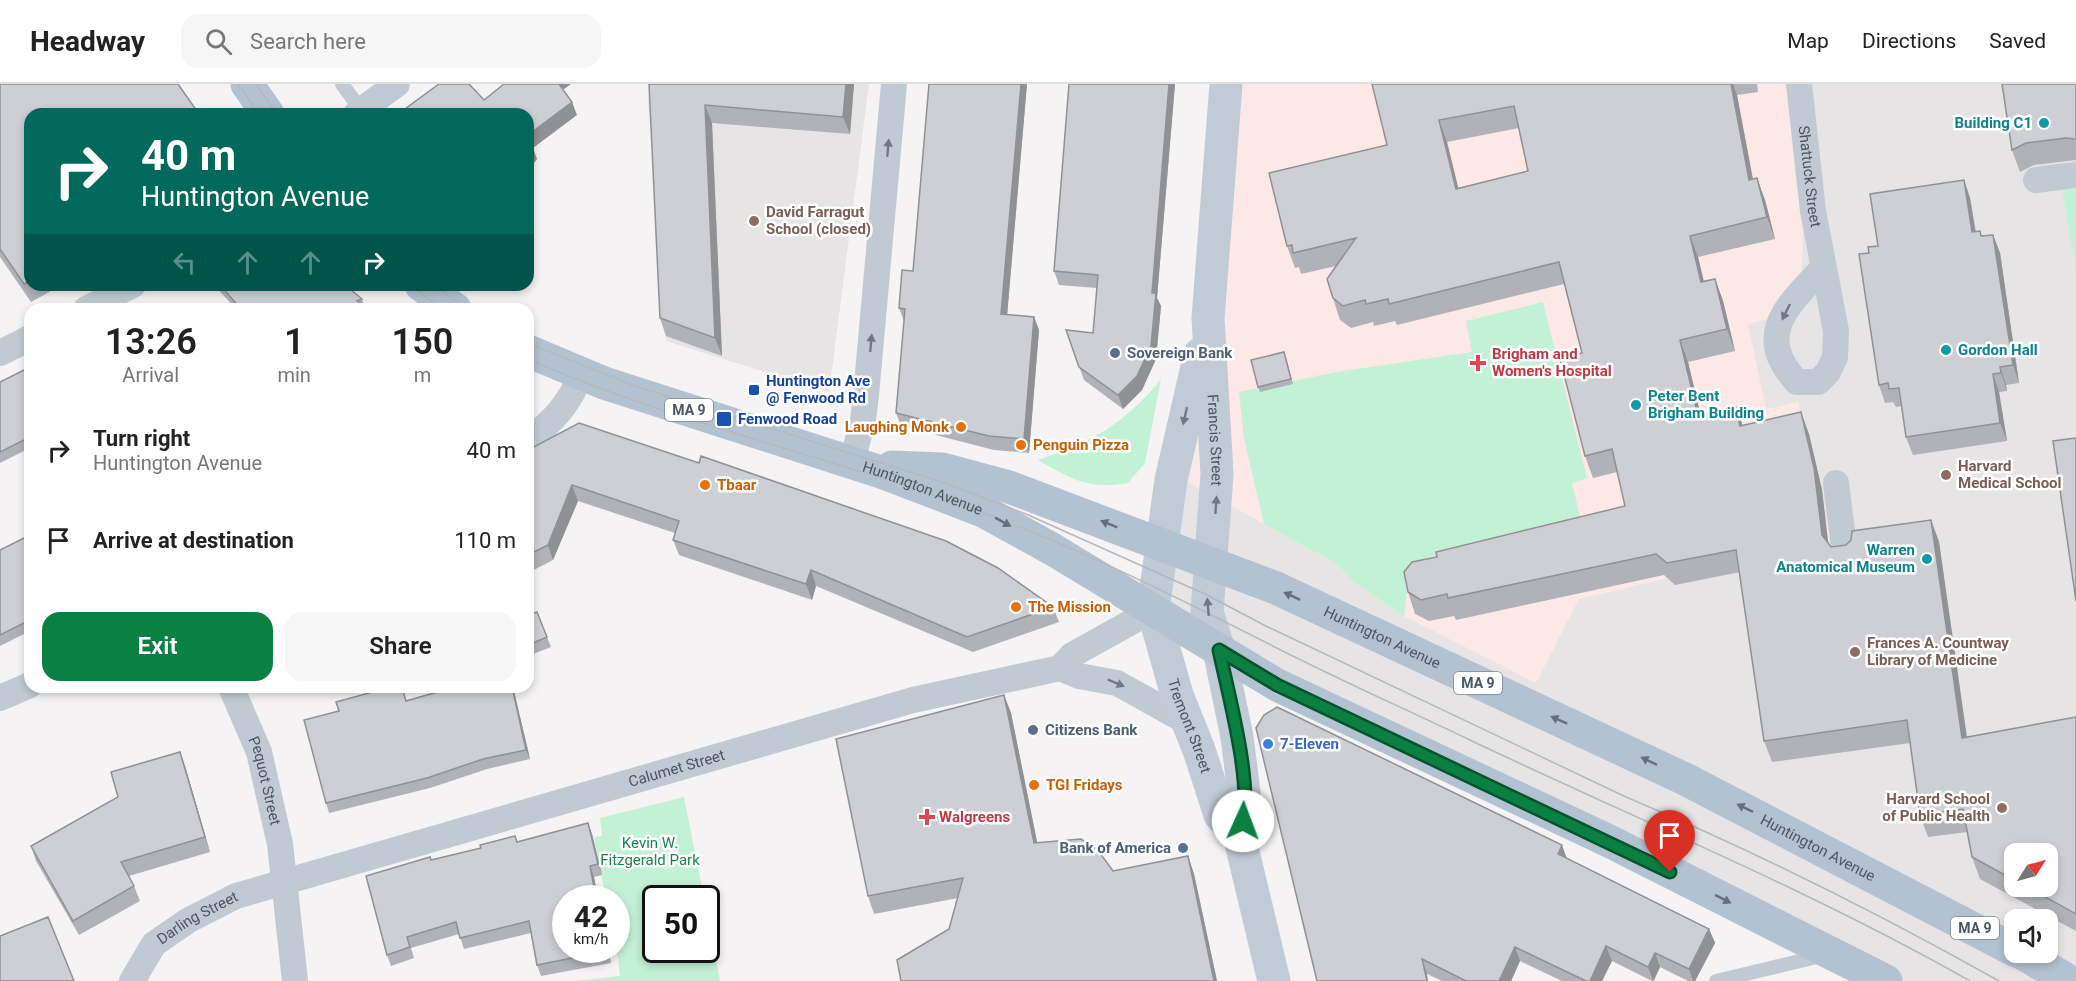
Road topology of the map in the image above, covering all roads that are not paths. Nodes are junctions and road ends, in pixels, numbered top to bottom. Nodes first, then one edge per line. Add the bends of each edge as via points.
1 (247, 84) edge
2 (342, 84) edge
3 (397, 84) edge
4 (894, 84) edge
5 (1226, 84) edge
6 (1799, 84) edge
7 (264, 108) edge
8 (357, 108) edge
9 (364, 108) edge
10 (2076, 174) edge
11 (2036, 180) dead end
12 (1823, 268) dead end
13 (121, 291) edge
14 (430, 291) edge
15 (98, 303) edge
16 (447, 303) edge
17 (1208, 318) junction
18 (24, 341) edge
19 (0, 353) edge
20 (534, 354) edge
21 (581, 374) junction
22 (534, 435) edge
23 (852, 462) junction
24 (1836, 483) dead end
25 (1164, 545) junction
26 (1845, 555) edge
27 (1211, 563) junction
28 (1153, 610) junction
29 (1219, 650) junction
30 (1060, 668) junction
31 (24, 688) edge
32 (234, 693) edge
33 (0, 698) edge
34 (1189, 723) junction
35 (1239, 835) junction
36 (285, 880) junction
37 (2004, 945) edge
38 (1832, 953) junction
39 (2039, 963) edge
40 (132, 981) edge
41 (295, 981) edge
42 (1274, 981) edge
43 (1716, 981) edge
44 (1886, 981) edge
45 (2069, 981) edge

1 - 7 main road
2 - 8 lane
3 - 9 street
23 -> 4 street via 866,394
5 - 17 main road, Francis Street
6 - 12 street, Shattuck Street
10 - 11 street
13 - 15 street
14 - 16 main road
17 -> 25 main road, Francis Street via 1173,473
27 -> 17 main road, Francis Street via 1217,474
18 - 19 street
20 - 21 main road, Huntington Avenue / MA 9
21 - 22 street via 554,420
21 - 23 main road, Huntington Avenue / MA 9
25 -> 23 main road, Huntington Avenue / MA 9 via 1009,487 942,468
23 -> 28 main road, Huntington Avenue / MA 9 via 983,511
24 - 26 street
25 - 27 main road, Huntington Avenue / MA 9
25 - 28 main road, Francis Street
29 -> 27 main road, Francis Street via 1207,612
37 -> 27 main road, Huntington Avenue / MA 9 via 1620,747 1276,588
28 - 29 main road, Huntington Avenue / MA 9
28 - 30 street, Calumet Street via 1072,655
28 - 34 main road, Tremont Street
29 - 35 main road, Tremont Street via 1237,737 1246,808
29 -> 38 main road, Huntington Avenue / MA 9 via 1277,685 1609,841
30 -> 34 street via 1117,683
30 - 36 street, Calumet Street via 913,700
31 - 33 street
32 - 36 street, Pequot Street via 260,752
34 - 35 main road, Tremont Street via 1220,815
35 - 42 main road, Tremont Street
36 - 40 street, Darling Street via 236,896 189,920 154,945
36 - 41 street
38 - 43 lane
38 - 44 main road, Huntington Avenue / MA 9
39 - 45 main road

